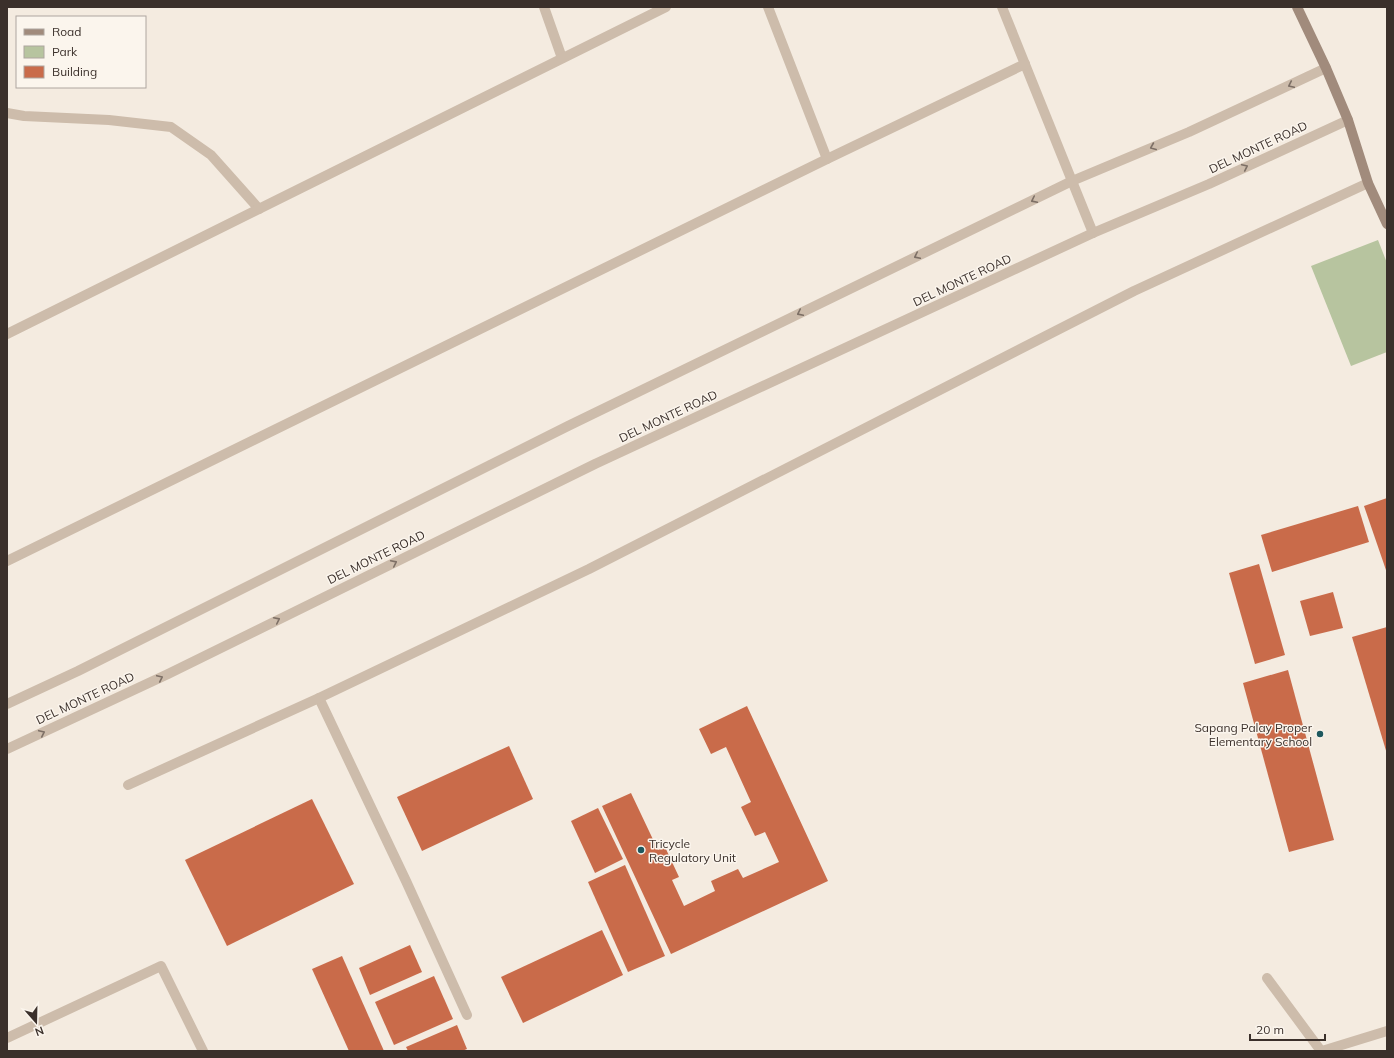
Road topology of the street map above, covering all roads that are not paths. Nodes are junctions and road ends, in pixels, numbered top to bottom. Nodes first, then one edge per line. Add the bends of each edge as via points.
1 (544, 7) edge
2 (666, 7) edge
3 (768, 7) edge
4 (1002, 7) edge
5 (1297, 7) edge
6 (562, 58) junction
7 (1025, 64) junction
8 (1326, 68) junction
9 (7, 113) edge
10 (1348, 120) junction
11 (827, 159) junction
12 (1072, 181) junction
13 (1368, 183) junction
14 (258, 209) junction
15 (1387, 224) edge
16 (1093, 234) junction
17 (7, 334) edge
18 (7, 561) edge
19 (319, 698) junction
20 (7, 704) edge
21 (7, 749) edge
22 (128, 785) dead end
23 (1267, 978) dead end
24 (467, 1015) dead end
25 (1387, 1031) edge
26 (7, 1038) edge
27 (203, 1051) edge
28 (1322, 1051) edge

1 - 6 street
2 - 6 street
3 - 11 street
4 - 7 street
5 - 8 main road
6 - 14 street
7 - 11 street
7 - 12 street
8 - 10 main road
8 -> 12 street via 1189,132
9 - 14 street via 171,127 211,155
10 - 13 main road
16 -> 10 street, DEL MONTE ROAD
11 - 18 street
12 - 16 street
12 -> 20 street via 568,426
13 - 15 main road
13 - 19 street via 1134,291 589,569
14 - 17 street
21 -> 16 street, DEL MONTE ROAD via 168,674 595,464
19 - 22 street
19 - 24 street
23 - 28 street
25 - 28 street
26 - 27 street via 161,966

